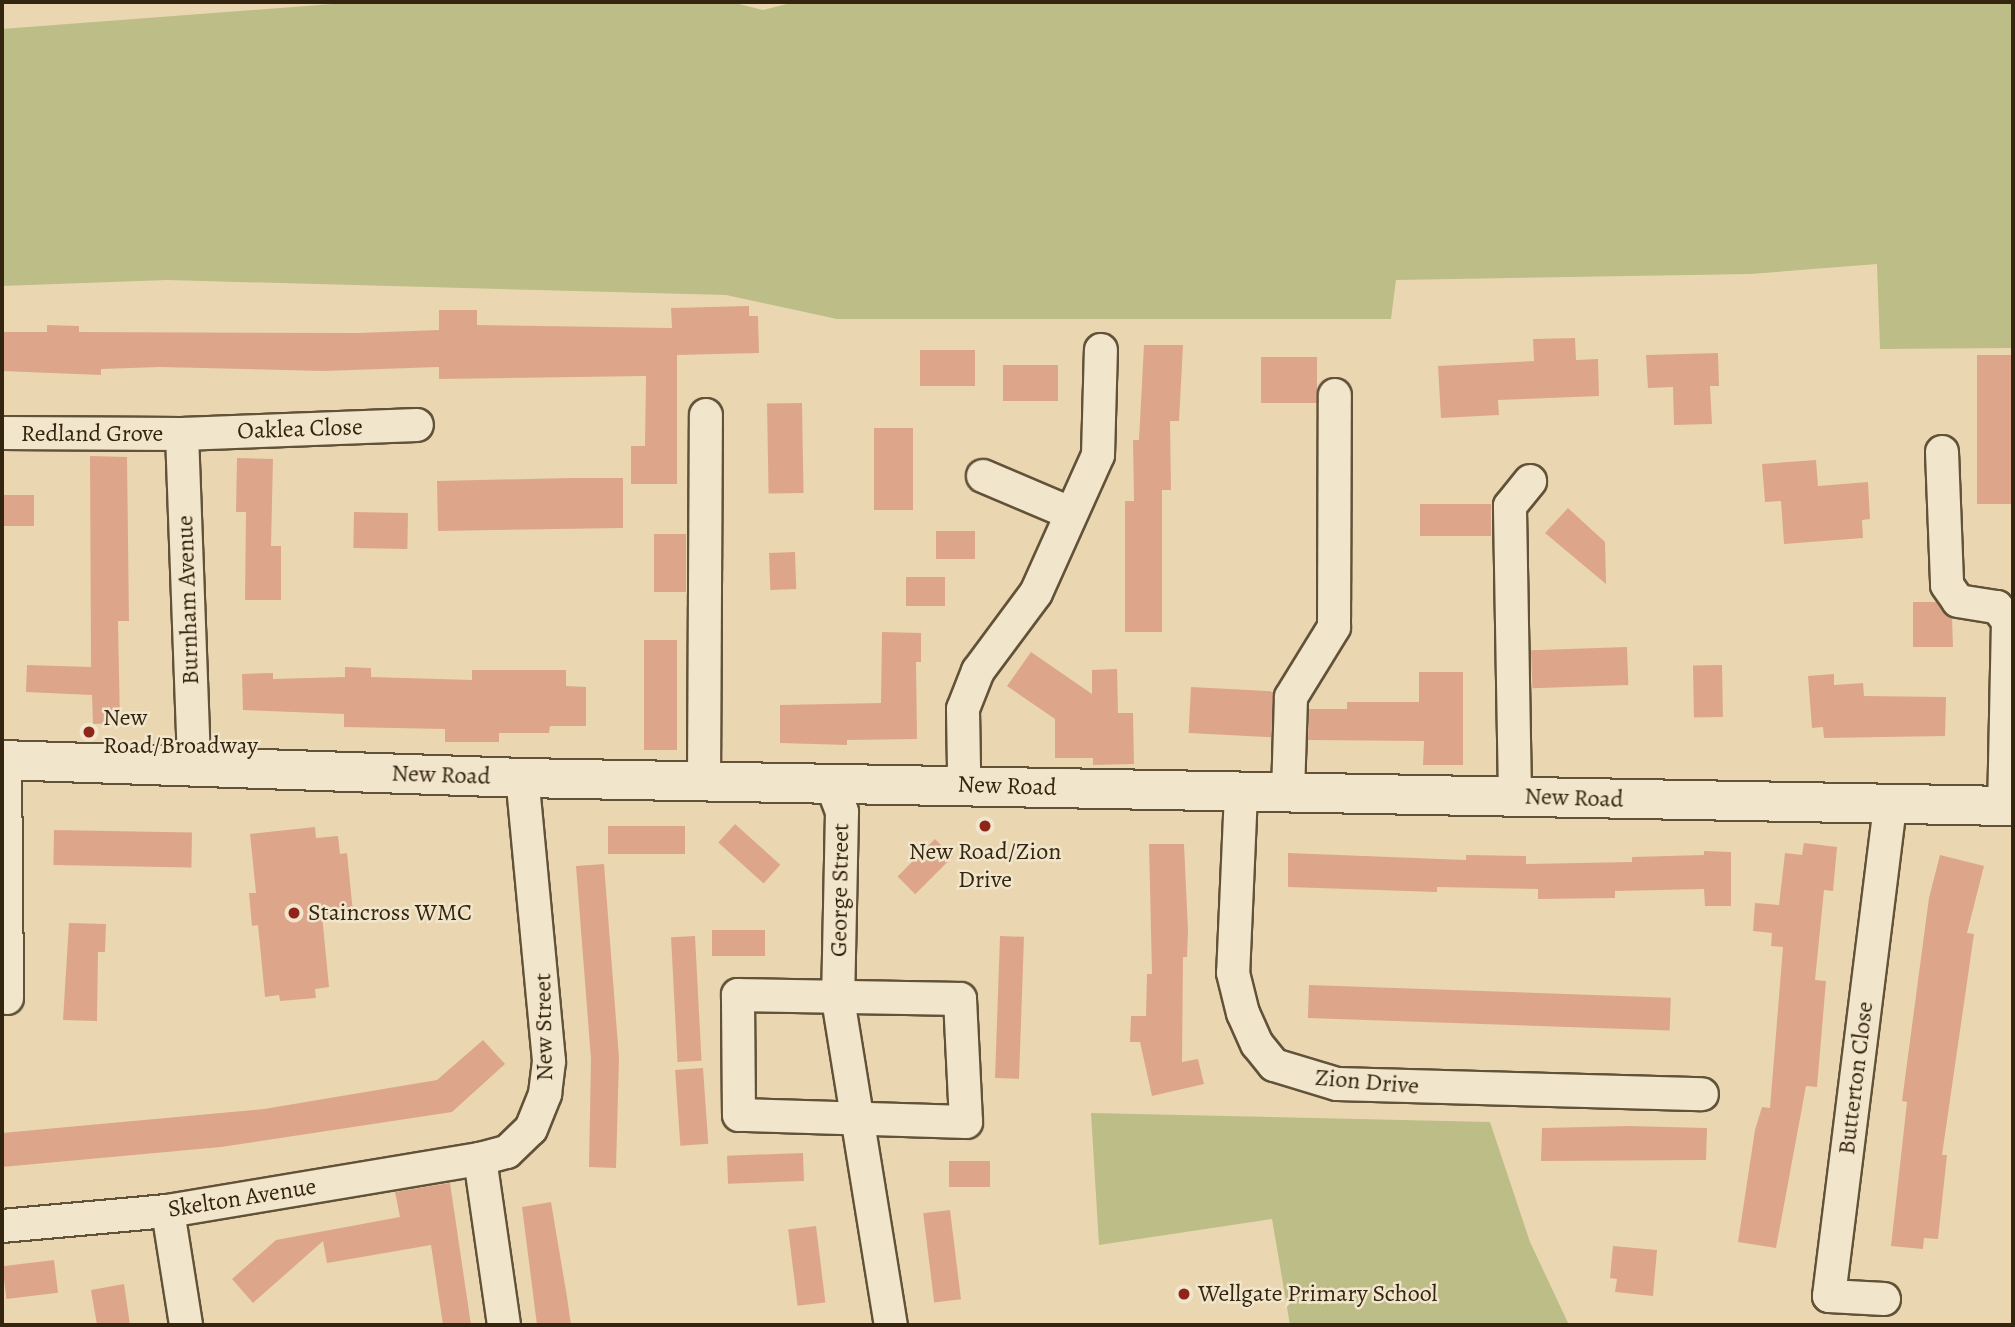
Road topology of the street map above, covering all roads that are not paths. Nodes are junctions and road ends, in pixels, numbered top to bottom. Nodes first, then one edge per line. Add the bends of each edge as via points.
1 (1101, 350) dead end
2 (1335, 395) dead end
3 (706, 415) dead end
4 (418, 425) dead end
5 (2, 433) edge
6 (182, 434) junction
7 (1942, 452) dead end
8 (982, 475) dead end
9 (1530, 481) dead end
10 (1070, 513) junction
11 (4, 760) edge
12 (194, 765) junction
13 (522, 778) junction
14 (704, 780) junction
15 (831, 783) junction
16 (960, 784) junction
17 (1241, 793) junction
18 (1288, 793) junction
19 (1515, 796) junction
20 (1890, 804) junction
21 (2008, 806) edge
22 (7, 998) dead end
23 (838, 999) junction
24 (1702, 1094) dead end
25 (861, 1122) junction
26 (481, 1158) junction
27 (169, 1211) junction
28 (2, 1226) edge
29 (1885, 1299) dead end
30 (186, 1325) edge
31 (505, 1325) edge
32 (891, 1325) edge

1 - 10 street via 1098,455
2 - 18 street via 1334,627 1291,697
3 - 14 street
4 - 6 street, Oaklea Close
5 - 6 street, Redland Grove
6 - 12 street, Burnham Avenue
7 - 21 street via 1947,585 1958,601 1997,607 2008,621
8 - 10 street
9 - 19 street via 1510,506
10 - 16 street via 1036,593 978,671 962,709 964,768
11 - 12 street, New Road
11 - 22 street
12 - 13 street, New Road
13 - 14 street, New Road
13 - 26 street, New Street via 544,976 548,1072 531,1129 507,1152
14 - 15 street, New Road
15 - 16 street, New Road
15 - 23 street, George Street via 842,812
16 - 17 street, New Road
17 - 18 street, New Road
17 - 24 street, Zion Drive via 1233,973 1243,1013 1257,1044 1274,1065 1337,1084
18 - 19 street, New Road
19 - 20 street, New Road
20 - 21 street, New Road
20 - 29 street, Butterton Close via 1829,1296
23 - 25 street, George Street
23 - 25 street via 737,995 739,1115
23 - 25 street via 960,999 966,1122
25 - 32 street, George Street
26 - 27 street, Skelton Avenue
26 - 31 street
27 - 28 street, Skelton Avenue
27 - 30 street

